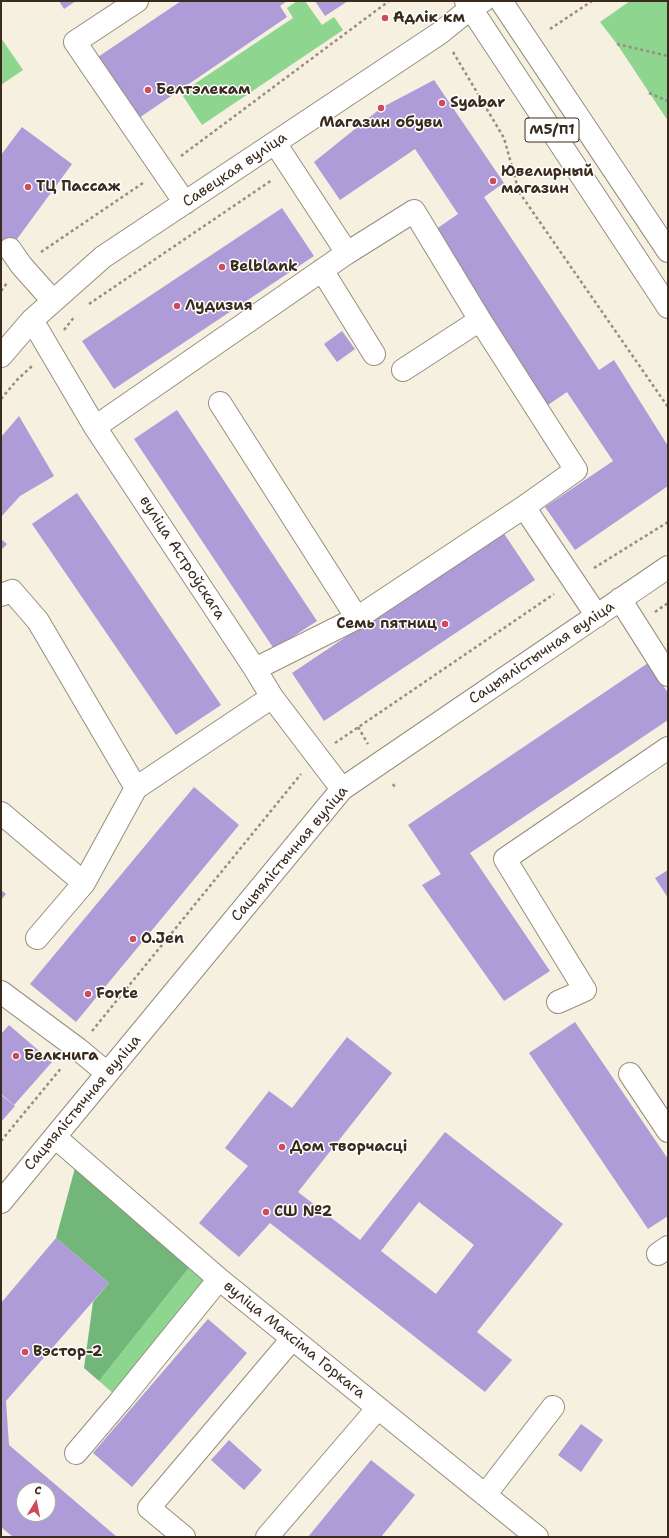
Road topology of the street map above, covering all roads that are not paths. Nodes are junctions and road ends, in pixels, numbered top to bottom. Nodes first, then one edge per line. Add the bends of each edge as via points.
1 (137, 1) edge
2 (500, 1) edge
3 (473, 3) edge
4 (275, 143) junction
5 (185, 203) junction
6 (668, 251) edge
7 (347, 253) junction
8 (16, 257) road end
9 (322, 270) junction
10 (53, 301) junction
11 (668, 306) edge
12 (32, 320) junction
13 (480, 320) junction
14 (374, 354) dead end
15 (1, 356) edge
16 (403, 370) dead end
17 (220, 403) dead end
18 (96, 427) junction
19 (524, 507) junction
20 (668, 567) edge
21 (1, 595) edge
22 (620, 599) junction
23 (597, 616) junction
24 (357, 618) junction
25 (256, 669) junction
26 (668, 675) edge
27 (272, 697) junction
28 (668, 748) edge
29 (136, 788) junction
30 (342, 789) junction
31 (1, 813) edge
32 (84, 883) junction
33 (37, 938) dead end
34 (1, 992) edge
35 (558, 1002) dead end
36 (107, 1074) junction
37 (630, 1074) dead end
38 (668, 1131) edge
39 (55, 1137) junction
40 (1, 1202) edge
41 (219, 1279) junction
42 (292, 1339) junction
43 (378, 1408) junction
44 (553, 1408) dead end
45 (76, 1454) dead end
46 (485, 1495) junction
47 (184, 1537) edge
48 (266, 1537) edge
49 (537, 1537) edge

1 - 5 street via 75,42
2 - 6 street, М5/П1
3 - 4 street, Савецкая вуліца via 440,33
3 - 11 street, М5/П1
4 - 5 street, Савецкая вуліца
4 - 7 street
5 - 10 street, Савецкая вуліца via 103,257
7 - 9 street
7 - 13 street via 414,211
8 - 10 street
9 - 14 street
9 - 18 street
10 - 12 street, Савецкая вуліца
12 - 15 street, Савецкая вуліца
12 - 18 street, вуліца Астроўскага
13 - 16 street
13 - 19 street via 576,470
17 - 24 street
18 - 25 street, вуліца Астроўскага
19 - 23 street
19 - 24 street
20 - 22 street, Сацыялістычная вуліца
21 - 29 street via 12,591 38,621
22 - 23 street, Сацыялістычная вуліца
22 - 26 street
23 - 30 street, Сацыялістычная вуліца
24 - 25 street
25 - 27 street, вуліца Астроўскага
27 - 29 street
27 - 30 street, вуліца Астроўскага
28 - 35 street via 505,859 585,990
29 - 32 street
30 - 36 street, Сацыялістычная вуліца
31 - 32 street
32 - 33 street
34 - 36 street via 78,1049
36 - 39 street, Сацыялістычная вуліца
37 - 38 street
39 - 40 street, Сацыялістычная вуліца
39 - 41 street, вуліца Максіма Горкага
41 - 42 street, вуліца Максіма Горкага
41 - 45 street
42 - 43 street, вуліца Максіма Горкага
42 - 47 street via 149,1508
43 - 46 street, вуліца Максіма Горкага
43 - 48 street
44 - 46 street
46 - 49 street, вуліца Максіма Горкага

